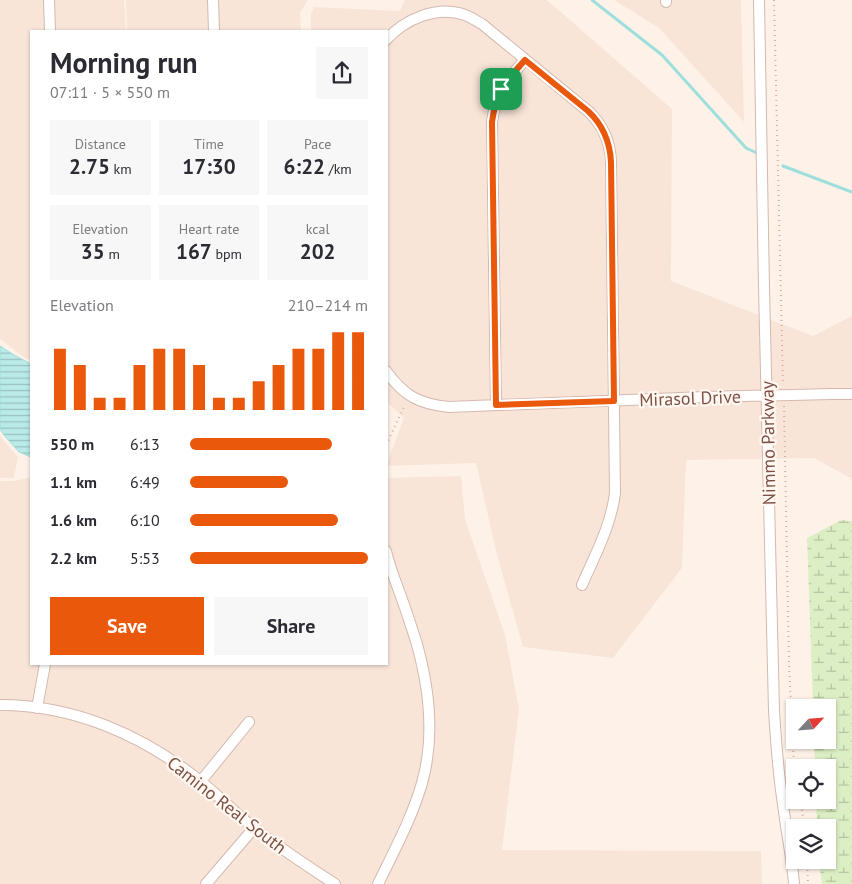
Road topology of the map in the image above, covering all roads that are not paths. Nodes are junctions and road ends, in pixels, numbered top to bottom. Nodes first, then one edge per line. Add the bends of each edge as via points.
1 (49, 0) edge
2 (213, 0) edge
3 (759, 0) edge
4 (50, 30) edge
5 (214, 30) edge
6 (388, 38) edge
7 (525, 60) junction
8 (388, 373) edge
9 (852, 394) edge
10 (766, 396) junction
11 (614, 401) junction
12 (496, 405) junction
13 (388, 558) edge
14 (582, 585) dead end
15 (45, 665) edge
16 (0, 705) edge
17 (37, 708) junction
18 (249, 722) dead end
19 (201, 781) junction
20 (254, 828) junction
21 (206, 884) edge
22 (335, 884) edge
23 (378, 884) edge
24 (794, 884) edge

1 - 4 street
2 - 5 street
3 - 10 street, Nimmo Parkway
6 - 7 street, Mirasol Drive via 415,18 451,12 482,24
7 - 11 street, Mirasol Drive via 588,111 608,140
7 - 12 street via 501,89 493,110
8 - 12 street, Mirasol Drive via 412,398 435,406
9 - 10 street, Mirasol Drive
10 - 11 street, Mirasol Drive
10 - 24 street, Nimmo Parkway via 774,711 777,759
11 - 12 street, Mirasol Drive
11 - 14 street via 614,504 607,529
13 - 23 street via 416,643 429,713 429,736 416,803
15 - 17 street
16 - 17 street, Camino Real South
17 - 19 street, Camino Real South via 114,728 172,759
18 - 19 street
19 - 20 street, Camino Real South
20 - 21 street
20 - 22 street, Camino Real South

